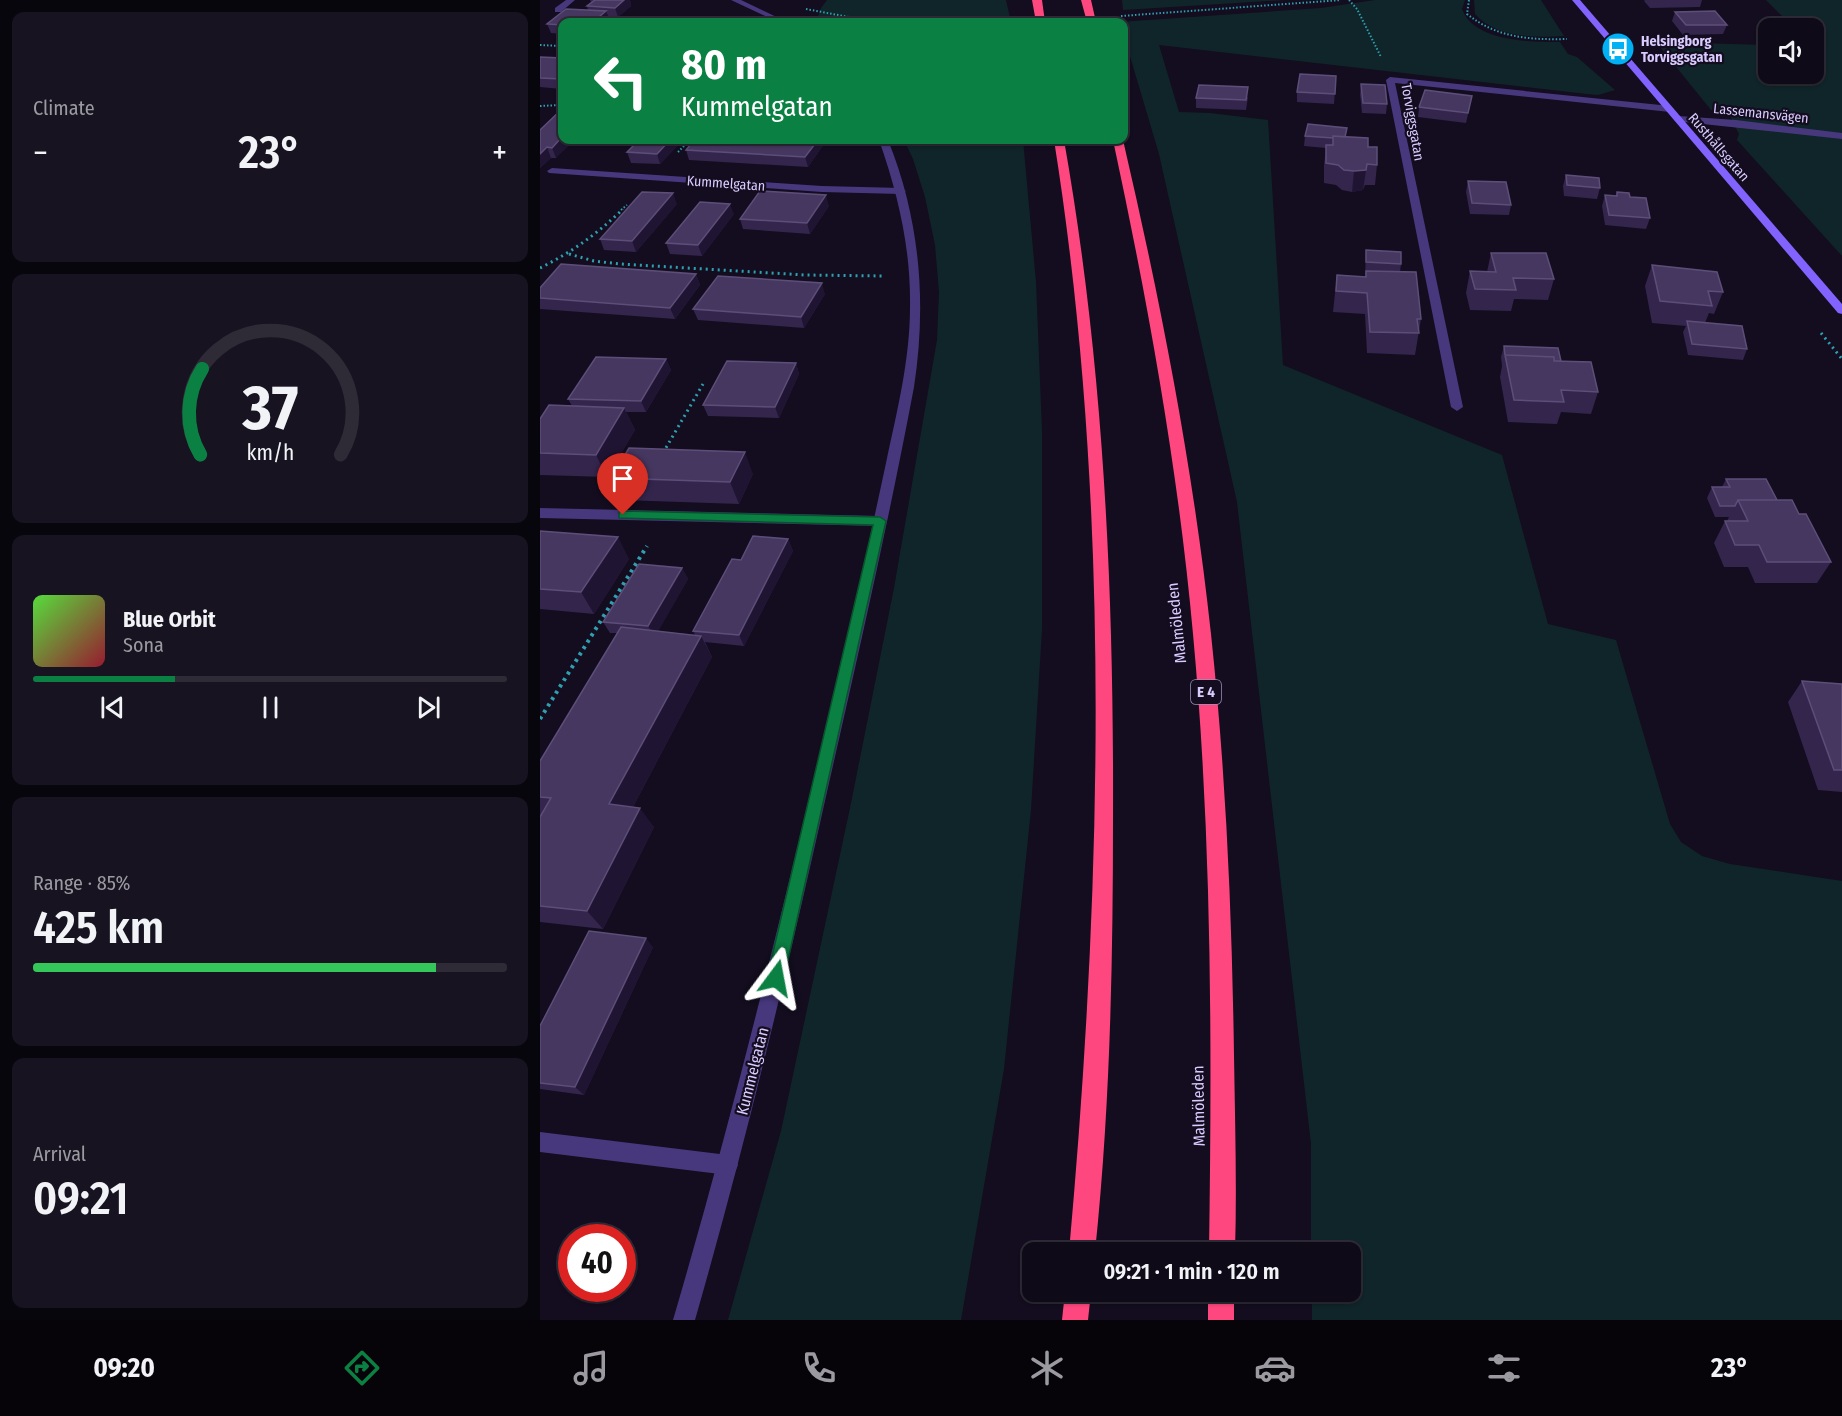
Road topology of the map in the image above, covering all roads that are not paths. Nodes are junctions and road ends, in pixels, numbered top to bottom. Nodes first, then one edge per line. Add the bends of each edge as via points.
1 (571, 0) edge
2 (735, 0) edge
3 (1037, 0) edge
4 (1086, 0) edge
5 (1576, 0) edge
6 (558, 10) dead end
7 (774, 18) edge
8 (1040, 18) edge
9 (1091, 18) edge
10 (1670, 109) junction
11 (1678, 119) junction
12 (1842, 136) edge
13 (885, 144) edge
14 (1060, 144) edge
15 (1119, 144) edge
16 (552, 171) dead end
17 (901, 191) junction
18 (1842, 311) edge
19 (1457, 407) dead end
20 (540, 513) edge
21 (880, 521) junction
22 (540, 1142) edge
23 (728, 1165) junction
24 (1083, 1242) edge
25 (1222, 1242) edge
26 (1077, 1302) edge
27 (1221, 1302) edge
28 (684, 1320) edge
29 (1076, 1320) edge
30 (1221, 1320) edge

1 - 6 street
2 - 7 street
3 - 8 highway
4 - 9 highway
5 - 10 main road, Rusthållsgatan
10 - 11 main road, Rusthållsgatan
10 - 19 street, Torviggsgatan via 1390,80
11 - 12 street, Lassemansvägen
11 - 18 main road, Rusthållsgatan
13 - 17 street, Kummelgatan
14 - 24 highway via 1079,268 1098,491 1105,745 1102,936
15 - 25 highway, Malmöleden / E 4 via 1145,259 1184,490 1202,634 1213,776 1219,945
16 - 17 street, Kummelgatan
17 - 21 street, Kummelgatan via 913,251 916,308 911,372
20 - 21 street
21 - 23 street, Kummelgatan via 770,1001
22 - 23 street
23 - 28 street, Kummelgatan
26 - 29 highway
27 - 30 highway

